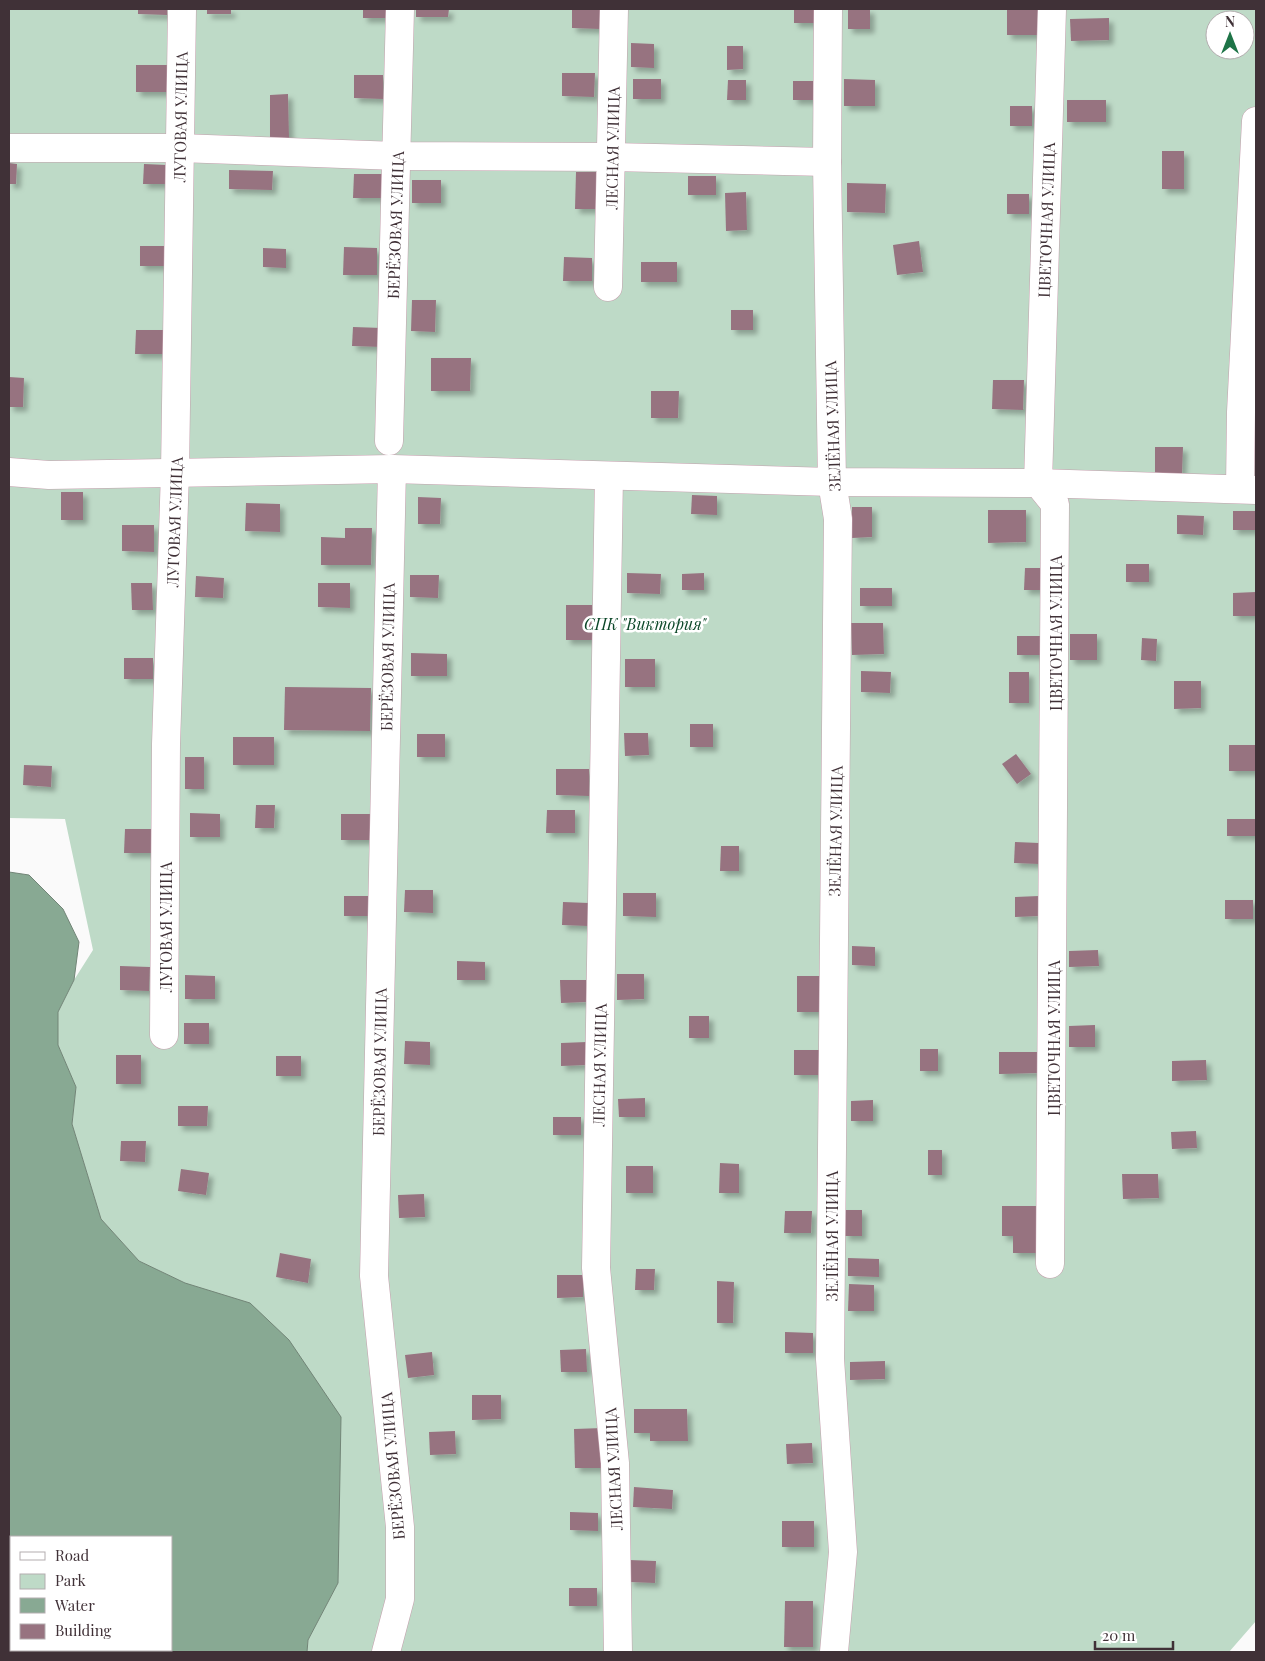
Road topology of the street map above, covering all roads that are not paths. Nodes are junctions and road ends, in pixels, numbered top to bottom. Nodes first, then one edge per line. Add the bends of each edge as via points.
1 (182, 9) edge
2 (400, 9) edge
3 (614, 9) edge
4 (828, 9) edge
5 (1052, 9) edge
6 (1256, 121) edge
7 (9, 148) edge
8 (179, 148) junction
9 (397, 156) junction
10 (612, 158) junction
11 (827, 162) junction
12 (608, 287) dead end
13 (389, 441) dead end
14 (392, 469) junction
15 (9, 472) edge
16 (176, 472) junction
17 (609, 476) junction
18 (832, 482) junction
19 (1038, 483) junction
20 (1248, 489) edge
21 (164, 1035) dead end
22 (1050, 1264) dead end
23 (386, 1652) edge
24 (618, 1652) edge
25 (834, 1652) edge

1 - 8 street, ЛУГОВАЯ УЛИЦА
2 - 9 street, БЕРЁЗОВАЯ УЛИЦА
3 - 10 street, ЛЕСНАЯ УЛИЦА
4 - 11 street, ЗЕЛЁНАЯ УЛИЦА
5 - 19 street, ЦВЕТОЧНАЯ УЛИЦА
6 - 20 street via 1241,412
7 - 8 street
8 - 9 street
8 - 16 street, ЛУГОВАЯ УЛИЦА
9 - 10 street
9 - 13 street, БЕРЁЗОВАЯ УЛИЦА
10 - 11 street
10 - 12 street, ЛЕСНАЯ УЛИЦА
11 - 18 street, ЗЕЛЁНАЯ УЛИЦА
14 - 16 street
14 - 17 street
14 - 23 street, БЕРЁЗОВАЯ УЛИЦА via 374,1276 400,1527 400,1599
15 - 16 street via 49,475
16 - 21 street, ЛУГОВАЯ УЛИЦА via 166,744
17 - 18 street
17 - 24 street, ЛЕСНАЯ УЛИЦА via 596,1268 615,1463
18 - 19 street
18 - 25 street, ЗЕЛЁНАЯ УЛИЦА via 838,519 830,1360 843,1552
19 - 20 street
19 - 22 street, ЦВЕТОЧНАЯ УЛИЦА via 1055,504

